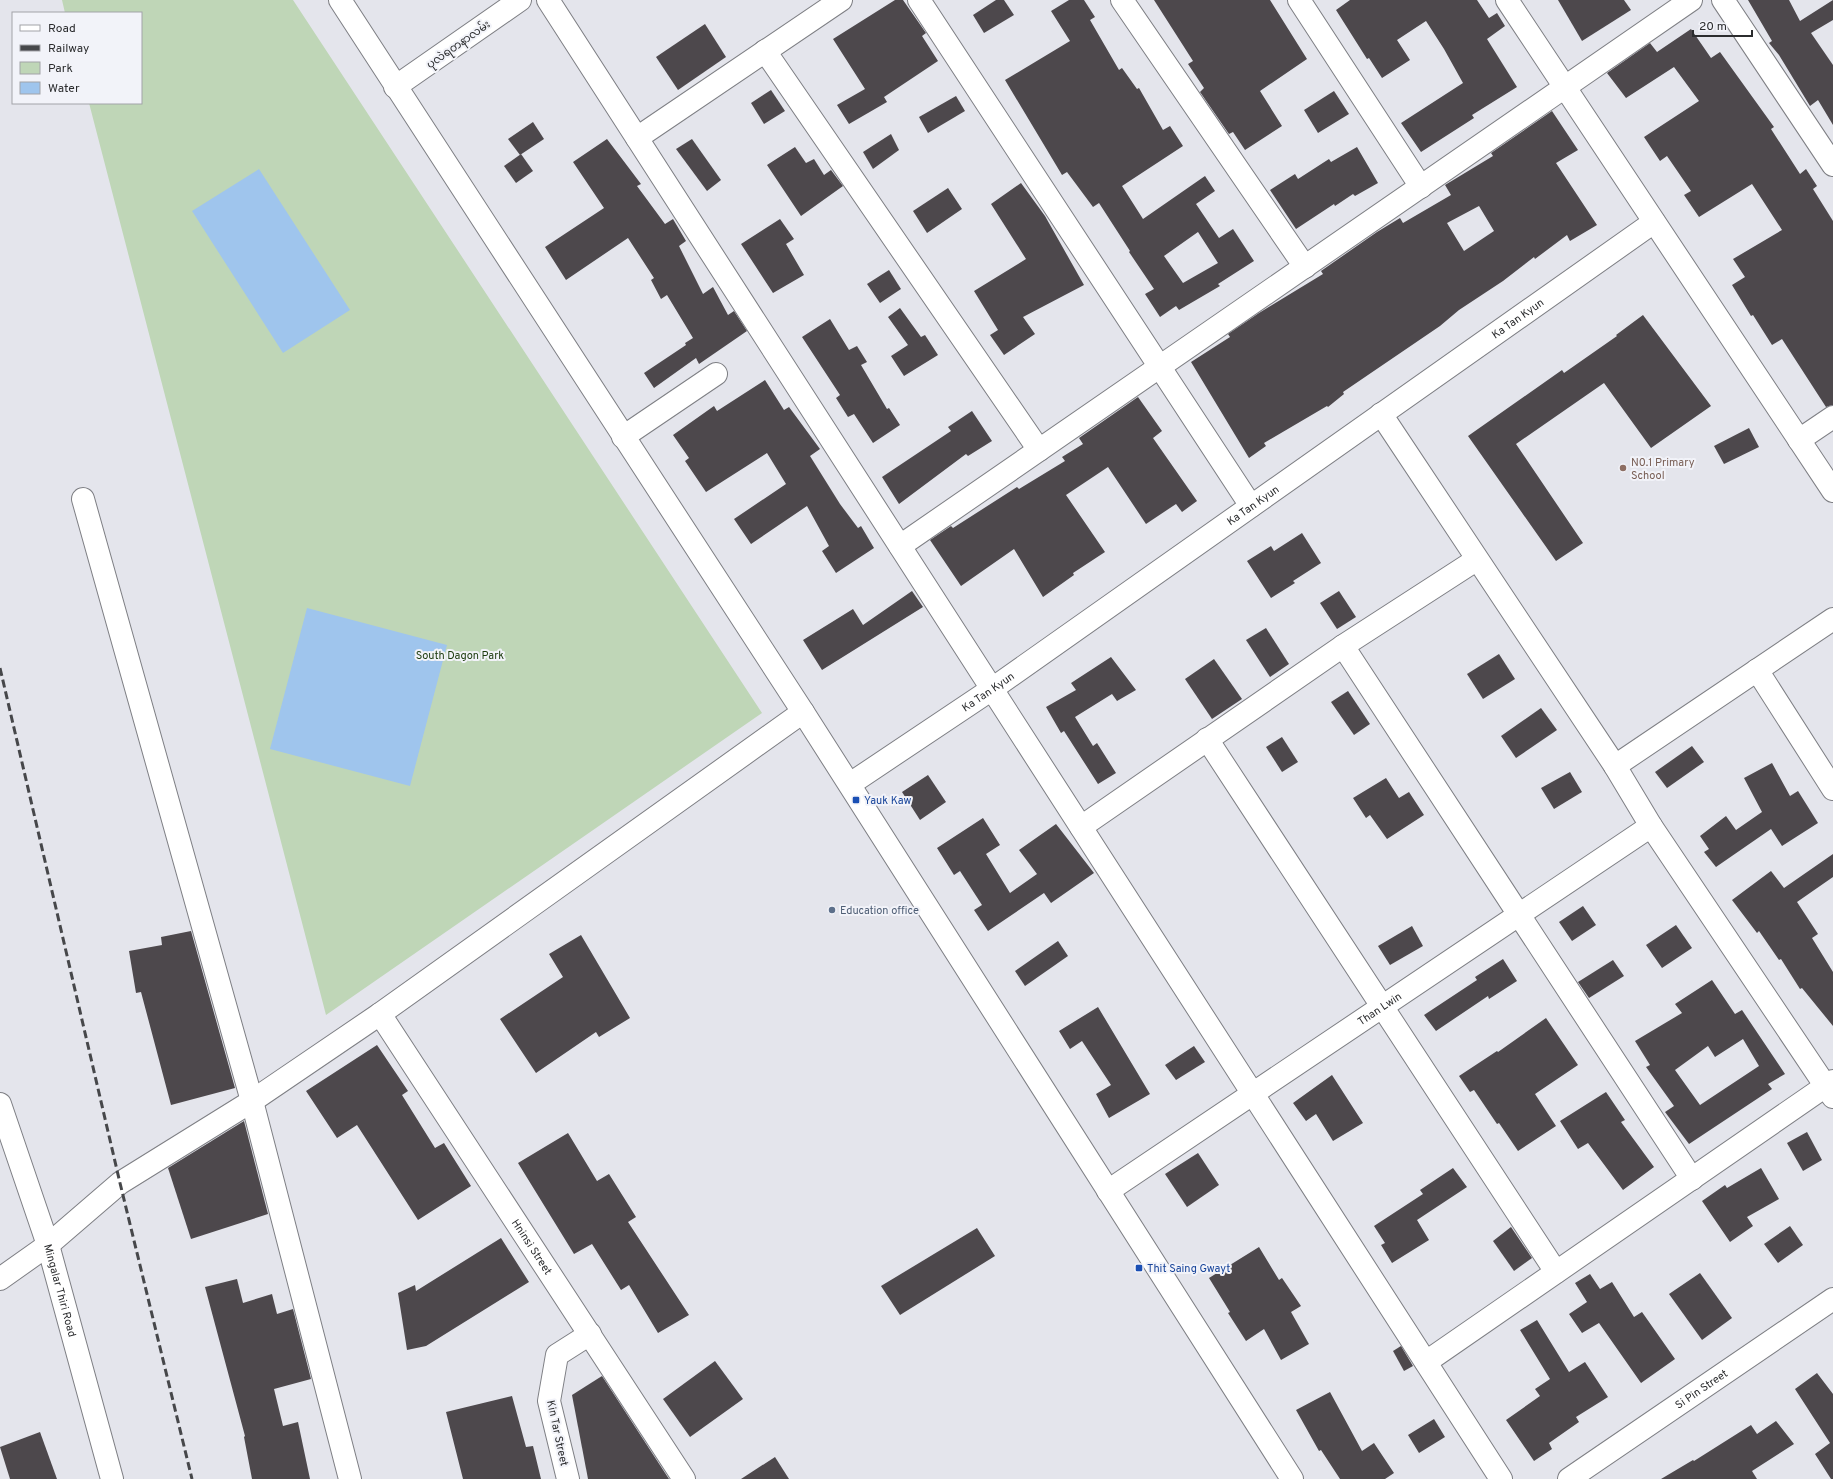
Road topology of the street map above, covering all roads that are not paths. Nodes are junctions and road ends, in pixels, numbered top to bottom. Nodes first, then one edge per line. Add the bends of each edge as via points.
1 (340, 0) edge
2 (520, 0) edge
3 (548, 0) edge
4 (841, 0) edge
5 (919, 0) edge
6 (1122, 0) edge
7 (1299, 0) edge
8 (1507, 0) edge
9 (1691, 0) edge
10 (1723, 0) edge
11 (765, 51) junction
12 (395, 87) junction
13 (1565, 87) junction
14 (637, 138) junction
15 (1833, 165) edge
16 (1421, 187) junction
17 (1654, 222) junction
18 (1305, 267) junction
19 (1160, 367) junction
20 (716, 374) dead end
21 (1381, 414) junction
22 (1833, 417) edge
23 (623, 437) junction
24 (1799, 440) junction
25 (1039, 450) junction
26 (1833, 491) edge
27 (83, 499) dead end
28 (1251, 506) junction
29 (900, 546) junction
30 (1476, 560) junction
31 (1833, 619) edge
32 (1343, 646) junction
33 (1757, 670) junction
34 (992, 689) junction
35 (803, 712) junction
36 (1207, 739) junction
37 (1615, 766) junction
38 (850, 784) junction
39 (1833, 789) edge
40 (1651, 826) junction
41 (1081, 827) junction
42 (1518, 914) junction
43 (1382, 1006) junction
44 (380, 1014) junction
45 (1831, 1088) edge
46 (1253, 1094) junction
47 (252, 1101) junction
48 (0, 1104) edge
49 (1692, 1179) junction
50 (1108, 1191) junction
51 (48, 1245) junction
52 (1556, 1272) junction
53 (0, 1279) edge
54 (1833, 1299) edge
55 (590, 1334) junction
56 (1426, 1362) junction
57 (112, 1479) edge
58 (350, 1479) edge
59 (568, 1479) edge
60 (684, 1479) edge
61 (1292, 1479) edge
62 (1501, 1479) edge
63 (1569, 1479) edge

1 - 12 street
2 - 12 street, ပုလဲရတနာလမ်း
3 - 14 street
4 - 11 street
5 - 19 street
6 - 18 street
7 - 16 street
8 - 13 street
9 - 13 street
10 - 15 street
11 - 14 street
11 - 25 street
12 - 23 street
13 - 16 street
13 - 17 street
14 - 29 street
16 - 18 street
17 - 21 street, Ka Tan Kyun
17 - 24 street
18 - 19 street
19 - 25 street
19 - 28 street
20 - 23 street
21 - 28 street, Ka Tan Kyun
21 - 30 street
22 - 24 street
23 - 35 street
24 - 26 street
25 - 29 street
27 - 47 street
28 - 34 street, Ka Tan Kyun
29 - 34 street
30 - 32 street
30 - 37 street
31 - 33 street
32 - 36 street
32 - 42 street
33 - 37 street
33 - 39 street
34 - 38 street, Ka Tan Kyun
34 - 41 street
35 - 38 street
35 - 44 street
36 - 41 street
36 - 43 street
37 - 40 street
38 - 50 street
40 - 42 street, Than Lwin
40 - 45 street
41 - 46 street
42 - 43 street, Than Lwin
42 - 49 street
43 - 46 street, Than Lwin
43 - 52 street
44 - 47 street
44 - 55 street, Hninsi Street
45 - 49 street
46 - 50 street, Than Lwin
46 - 56 street
47 - 51 street via 120,1183
47 - 58 street
48 - 51 street, Mingalar Thiri Road
49 - 52 street
50 - 61 street
51 - 53 street
51 - 57 street, Mingalar Thiri Road
52 - 56 street
54 - 63 street, Si Pin Street
55 - 59 street, Kin Tar Street via 557,1355 549,1401
55 - 60 street, Hninsi Street
56 - 62 street

